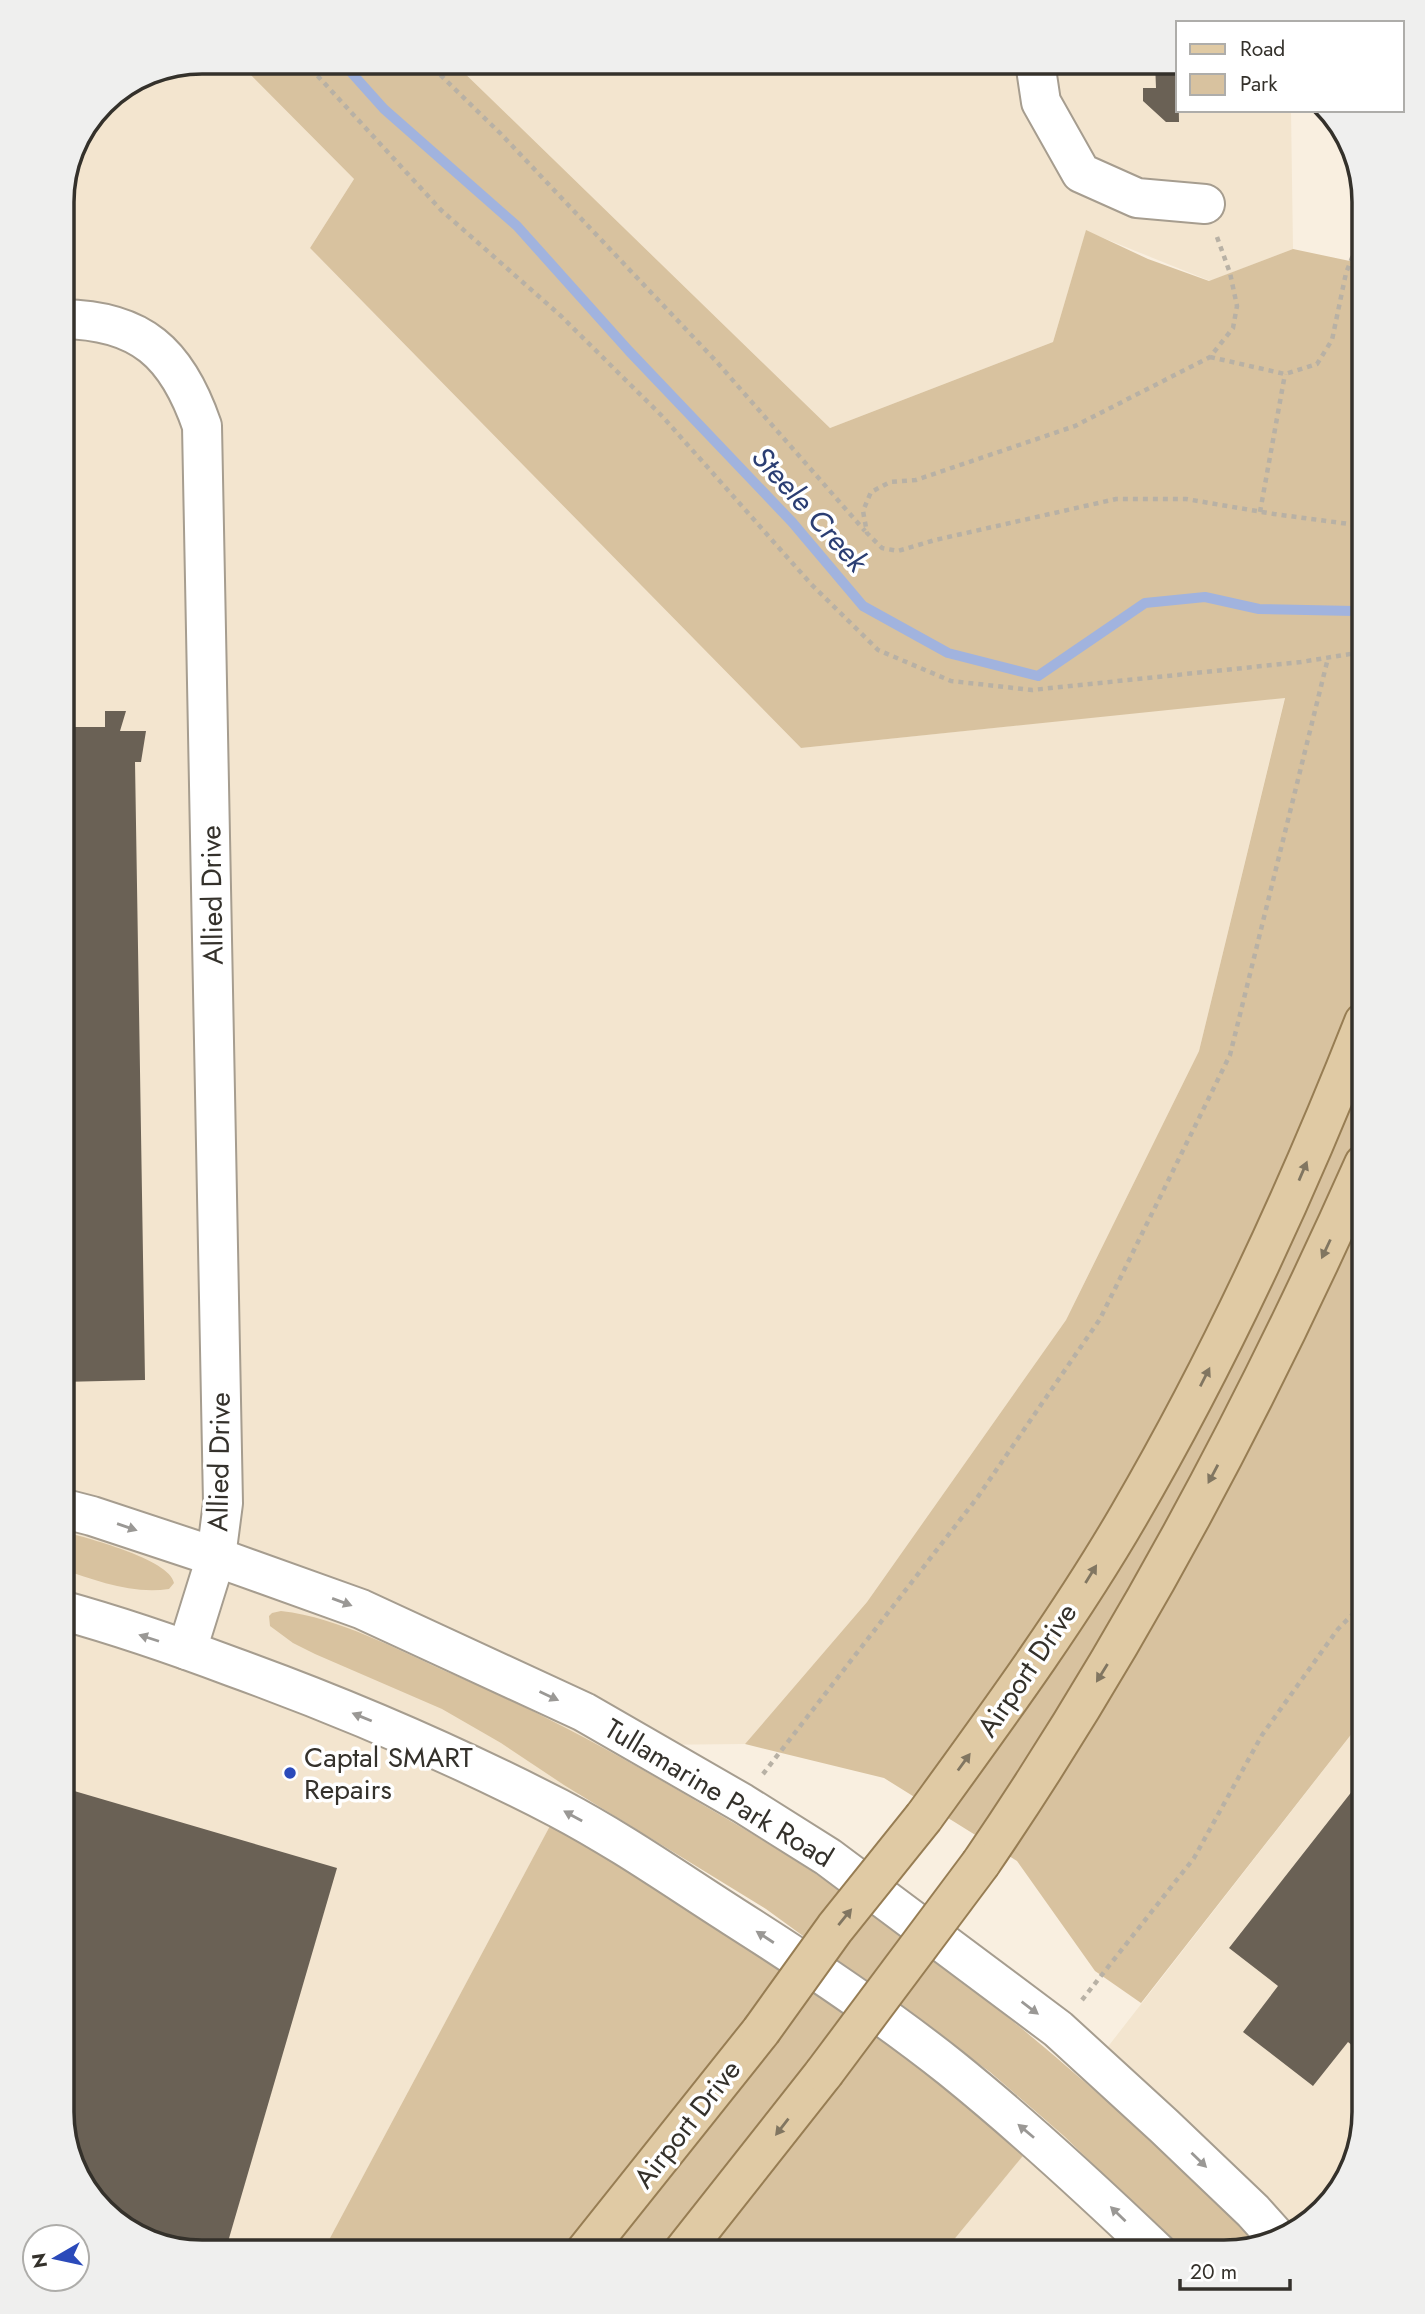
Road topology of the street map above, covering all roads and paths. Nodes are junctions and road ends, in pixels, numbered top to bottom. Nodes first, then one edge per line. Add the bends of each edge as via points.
1 (316, 74) edge
2 (439, 74) edge
3 (1037, 74) edge
4 (1205, 204) joint
5 (1352, 258) edge
6 (74, 319) edge
7 (1210, 357) junction
8 (1285, 374) junction
9 (1260, 512) junction
10 (1352, 524) edge
11 (867, 533) junction
12 (1352, 654) edge
13 (1328, 657) junction
14 (1352, 1052) edge
15 (1352, 1190) edge
16 (74, 1511) edge
17 (216, 1558) junction
18 (74, 1614) edge
19 (1352, 1615) edge
20 (187, 1650) junction
21 (742, 1803) junction
22 (1058, 2029) junction
23 (1271, 2231) edge
24 (594, 2240) edge
25 (692, 2240) edge
26 (1144, 2240) edge

1 - 13 path via 441,210 561,316 663,417 811,584 878,649 951,681 1032,690
2 - 11 path via 715,360
3 - 4 street via 1041,102 1082,173 1137,198
4 - 7 path via 1237,306 1233,328
5 - 8 path via 1332,340 1317,364
6 - 17 street, Allied Drive via 122,328 146,340 182,377 202,426 223,1503
7 - 8 path
7 - 11 path via 1075,426 916,480 890,482 871,492 863,511
8 - 9 path
9 - 10 path
9 - 11 path via 1186,499 1116,499 898,551 882,548
12 - 13 path
13 - 21 path via 1230,1055 1100,1320 977,1498
24 -> 14 main road, Airport Drive, bridge via 924,1817 1017,1687 1128,1517 1282,1219
15 -> 25 main road, bridge via 1280,1343 1174,1549 1026,1797 824,2073
16 -> 17 street, Tullamarine Park Road
17 - 20 street, Allied Drive
17 -> 21 street, Tullamarine Park Road via 361,1609 573,1707
20 -> 18 street
19 - 22 path via 1262,1735 1194,1858
26 -> 20 street via 1037,2140 891,2021 612,1838 425,1743
21 -> 22 street, Tullamarine Park Road via 828,1857
22 -> 23 street, Tullamarine Park Road

